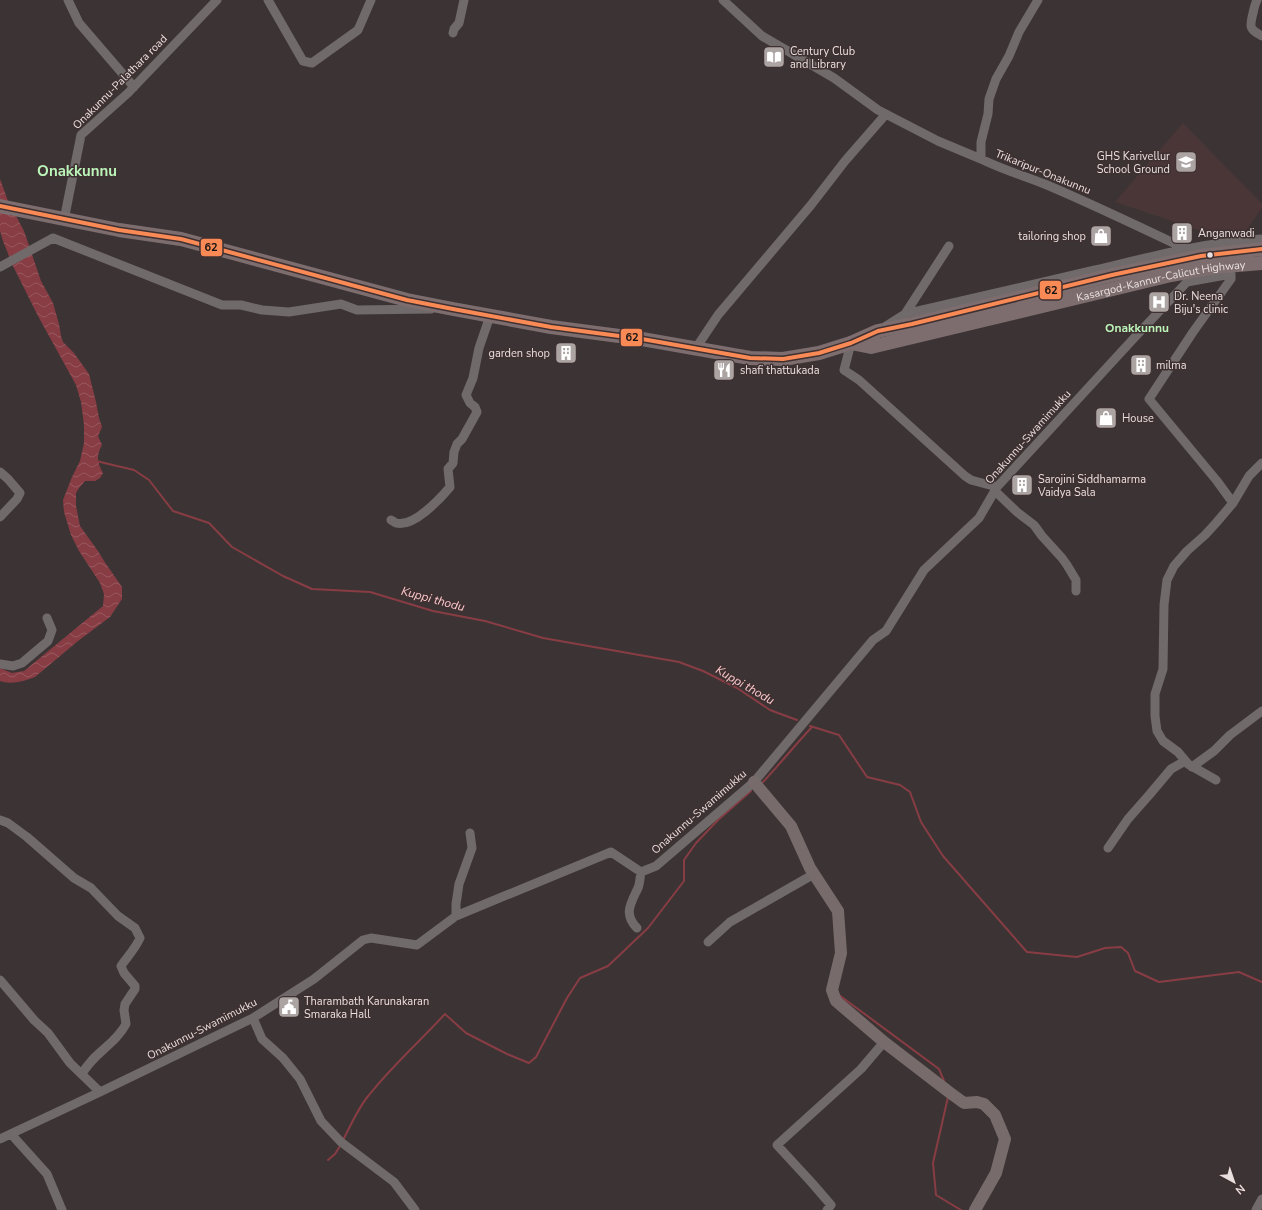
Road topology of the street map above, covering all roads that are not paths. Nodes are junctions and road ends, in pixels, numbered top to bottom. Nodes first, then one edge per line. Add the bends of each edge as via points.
1 (68, 0) edge
2 (217, 0) edge
3 (268, 0) edge
4 (371, 0) edge
5 (464, 0) edge
6 (723, 0) edge
7 (1038, 0) edge
8 (1257, 0) edge
9 (453, 33) dead end
10 (1262, 36) edge
11 (134, 86) junction
12 (886, 114) junction
13 (981, 159) junction
14 (0, 206) edge
15 (64, 220) junction
16 (1262, 239) edge
17 (949, 246) dead end
18 (1262, 249) edge
19 (1186, 250) junction
20 (1202, 262) junction
21 (1262, 263) edge
22 (0, 267) edge
23 (1170, 268) junction
24 (1187, 282) junction
25 (452, 309) junction
26 (905, 314) junction
27 (490, 316) junction
28 (878, 331) junction
29 (851, 343) junction
30 (696, 348) junction
31 (1262, 463) edge
32 (0, 472) edge
33 (996, 489) junction
34 (1233, 503) junction
35 (0, 516) edge
36 (391, 520) dead end
37 (1076, 590) dead end
38 (47, 618) dead end
39 (0, 664) edge
40 (1262, 711) edge
41 (1189, 764) junction
42 (1216, 780) dead end
43 (754, 782) junction
44 (0, 820) edge
45 (470, 834) dead end
46 (1108, 848) dead end
47 (641, 872) junction
48 (814, 874) junction
49 (456, 916) junction
50 (637, 928) dead end
51 (708, 942) dead end
52 (0, 980) edge
53 (253, 1018) junction
54 (884, 1042) junction
55 (82, 1074) junction
56 (100, 1092) junction
57 (11, 1134) junction
58 (0, 1139) edge
59 (1262, 1199) edge
60 (62, 1210) edge
61 (415, 1210) edge
62 (827, 1210) edge
63 (975, 1210) edge
64 (1256, 1210) edge

1 - 11 street via 79,23
2 - 11 street, Onakunnu-Palathara road
3 - 4 street via 303,61 312,63 358,30
5 - 9 street via 459,23
6 - 12 street via 762,36 834,78
7 - 13 street, Trikaripur-Onakunnu via 996,79 981,142
8 - 10 street via 1250,21 1251,27
11 - 15 street, Onakunnu-Palathara road via 81,135
12 - 13 street via 938,141
12 - 30 street via 718,314
13 - 19 street, Trikaripur-Onakunnu via 1045,184
14 - 15 highway, Kasargod-Kannur-Calicut Highway
15 - 25 highway, Kasargod-Kannur-Calicut Highway via 181,239 407,300
16 - 19 street
17 - 26 street
18 - 20 highway, Kasargod-Kannur-Calicut Highway
19 - 24 street
19 - 26 street
20 - 21 highway, Kasargod-Kannur-Calicut Highway
20 - 23 highway, Kasargod-Kannur-Calicut Highway
22 - 25 street via 53,238 222,305 289,312 341,304 356,310
23 - 28 highway, Kasargod-Kannur-Calicut Highway
23 - 29 highway, Kasargod-Kannur-Calicut Highway via 871,347
24 - 33 street, Onakunnu-Swamimukku
24 - 34 street via 1231,274 1231,279 1149,399
25 - 27 highway, Kasargod-Kannur-Calicut Highway
26 - 28 street
27 - 30 highway, Kasargod-Kannur-Calicut Highway
27 - 36 street via 466,395 477,412 454,452 453,463 448,469 450,487 420,516 397,524
28 - 29 highway, Kasargod-Kannur-Calicut Highway
29 - 30 highway, Kasargod-Kannur-Calicut Highway via 819,353 783,359 750,358
29 - 33 street via 844,370 859,380 965,476
31 - 34 street via 1249,476
32 - 35 street via 20,493
33 - 37 street via 1017,512 1034,525 1068,565 1076,580
33 - 43 street, Onakunnu-Swamimukku via 979,518 924,570 886,631 873,640
34 - 41 street via 1174,566 1167,580 1163,669 1155,694 1155,716 1157,731 1163,741
38 - 39 street via 52,630 48,641 22,663 13,666
40 - 41 street via 1230,735 1214,751
41 - 42 street
41 - 46 street via 1171,769 1128,819
43 - 47 street, Onakunnu-Swamimukku via 656,866
43 - 48 main road via 791,826
44 - 55 street via 27,837 74,878 91,888 118,916 135,928 140,938 136,948 121,966 135,986 125,1004 126,1024 117,1037 87,1064
45 - 49 street via 472,848 459,884
47 - 49 street, Onakunnu-Swamimukku via 611,852
47 - 50 street via 629,913 633,925
48 - 51 street via 730,922
48 - 54 main road via 838,911 841,953 832,990 836,1001
49 - 53 street, Onakunnu-Swamimukku via 417,945 371,938 363,940 314,979
52 - 55 street
53 - 56 street, Onakunnu-Swamimukku
53 - 61 street via 262,1039 283,1058 300,1079 321,1121 341,1142 394,1182
54 - 62 street via 861,1069 777,1145 831,1206
54 - 63 main road via 964,1103 984,1104 995,1115 1005,1139 996,1173
55 - 56 street
56 - 57 street, Onakunnu-Swamimukku
57 - 58 street, Onakunnu-Swamimukku
57 - 60 street via 47,1174
59 - 64 street

